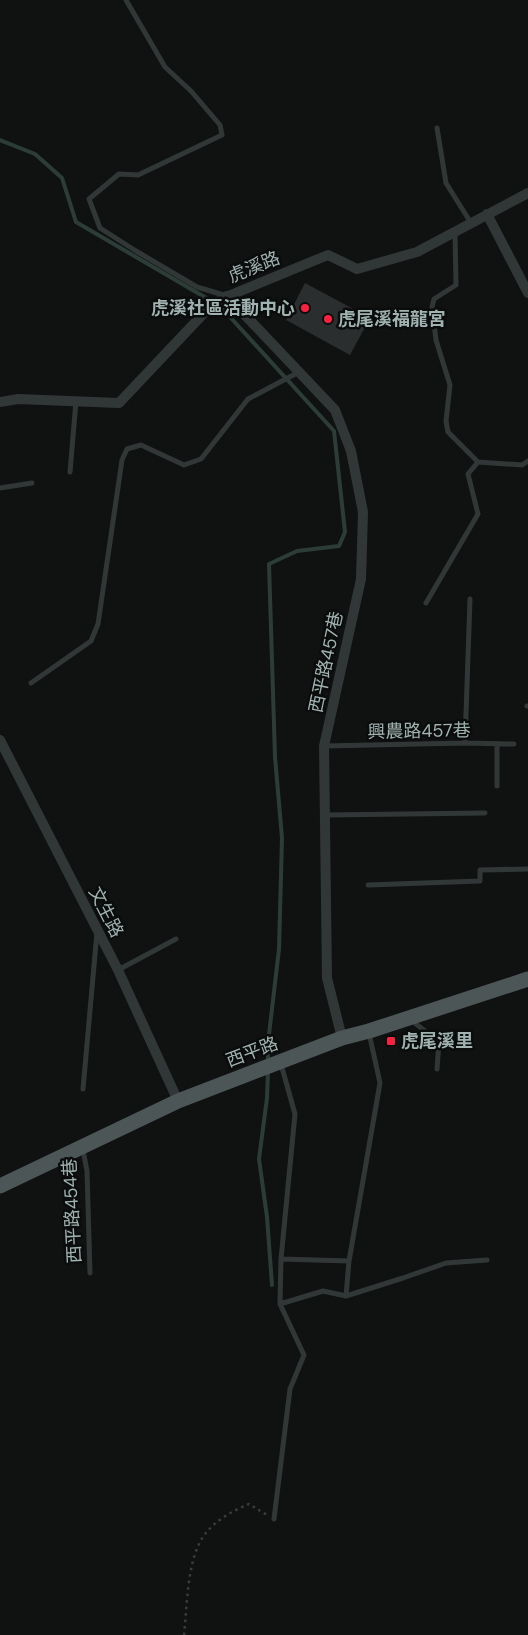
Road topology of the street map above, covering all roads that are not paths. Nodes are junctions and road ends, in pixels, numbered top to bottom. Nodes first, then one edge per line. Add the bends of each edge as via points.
1 (126, 0) edge
2 (437, 128) dead end
3 (528, 193) edge
4 (487, 214) junction
5 (471, 223) junction
6 (455, 231) junction
7 (528, 293) edge
8 (224, 297) junction
9 (299, 372) junction
10 (76, 401) junction
11 (0, 402) edge
12 (528, 461) edge
13 (478, 462) junction
14 (70, 472) dead end
15 (32, 483) dead end
16 (0, 488) edge
17 (470, 599) dead end
18 (426, 603) dead end
19 (31, 683) dead end
20 (0, 740) edge
21 (465, 743) junction
22 (498, 744) junction
23 (514, 744) dead end
24 (324, 746) junction
25 (497, 786) dead end
26 (485, 813) dead end
27 (324, 814) junction
28 (528, 869) edge
29 (368, 886) dead end
30 (97, 930) junction
31 (176, 939) dead end
32 (118, 970) junction
33 (528, 979) edge
34 (408, 1018) junction
35 (369, 1031) junction
36 (342, 1038) junction
37 (280, 1061) junction
38 (437, 1069) dead end
39 (83, 1088) dead end
40 (178, 1101) junction
41 (82, 1147) junction
42 (0, 1186) edge
43 (280, 1258) junction
44 (487, 1260) dead end
45 (349, 1262) junction
46 (90, 1273) dead end
47 (346, 1296) junction
48 (280, 1304) junction
49 (274, 1519) road end

1 - 8 lane via 165,67 220,124 222,135 138,175 119,174 89,199 100,228 197,287
2 - 5 lane via 446,183
3 - 4 street, 虎溪路
4 - 5 street, 虎溪路
4 - 7 street
5 - 6 street, 虎溪路
6 - 8 street, 虎溪路 via 417,252 357,269 328,255
6 - 13 lane via 456,285 434,299 432,308 436,340 450,385 448,432
8 - 9 street, 西平路457巷
8 - 10 street, 虎溪路 via 205,312 119,403
9 - 19 lane via 248,399 201,459 184,465 141,445 127,448 122,460 98,624 91,641
9 - 24 street, 西平路457巷 via 335,410 351,451 363,512 361,579
10 - 11 street, 虎溪路 via 18,399
10 - 14 lane
12 - 13 lane via 522,465
13 - 18 lane via 468,474 478,514
15 - 16 lane
17 - 21 lane
20 - 30 street, 文生路
21 - 22 lane, 興農路457巷
21 - 24 lane, 興農路457巷
22 - 23 lane, 興農路457巷
22 - 25 lane
24 - 27 street, 西平路457巷
26 - 27 lane
27 - 36 street, 西平路457巷 via 327,978
28 - 29 lane via 480,870 480,881
30 - 32 street, 文生路
30 - 39 lane
31 - 32 lane
32 - 40 street, 文生路
33 - 34 main road, 西平路
34 - 35 main road, 西平路
34 - 38 lane via 439,1042
35 - 36 main road, 西平路
35 - 45 lane via 380,1084
36 - 37 main road, 西平路
37 - 40 main road, 西平路
37 - 43 lane via 294,1114
40 - 41 main road, 西平路
41 - 42 main road, 西平路
41 - 46 lane, 西平路454巷 via 87,1171
43 - 45 lane
43 - 48 lane
44 - 47 lane via 446,1263
45 - 47 lane
47 - 48 lane via 323,1291
48 - 49 lane via 304,1355 289,1396

